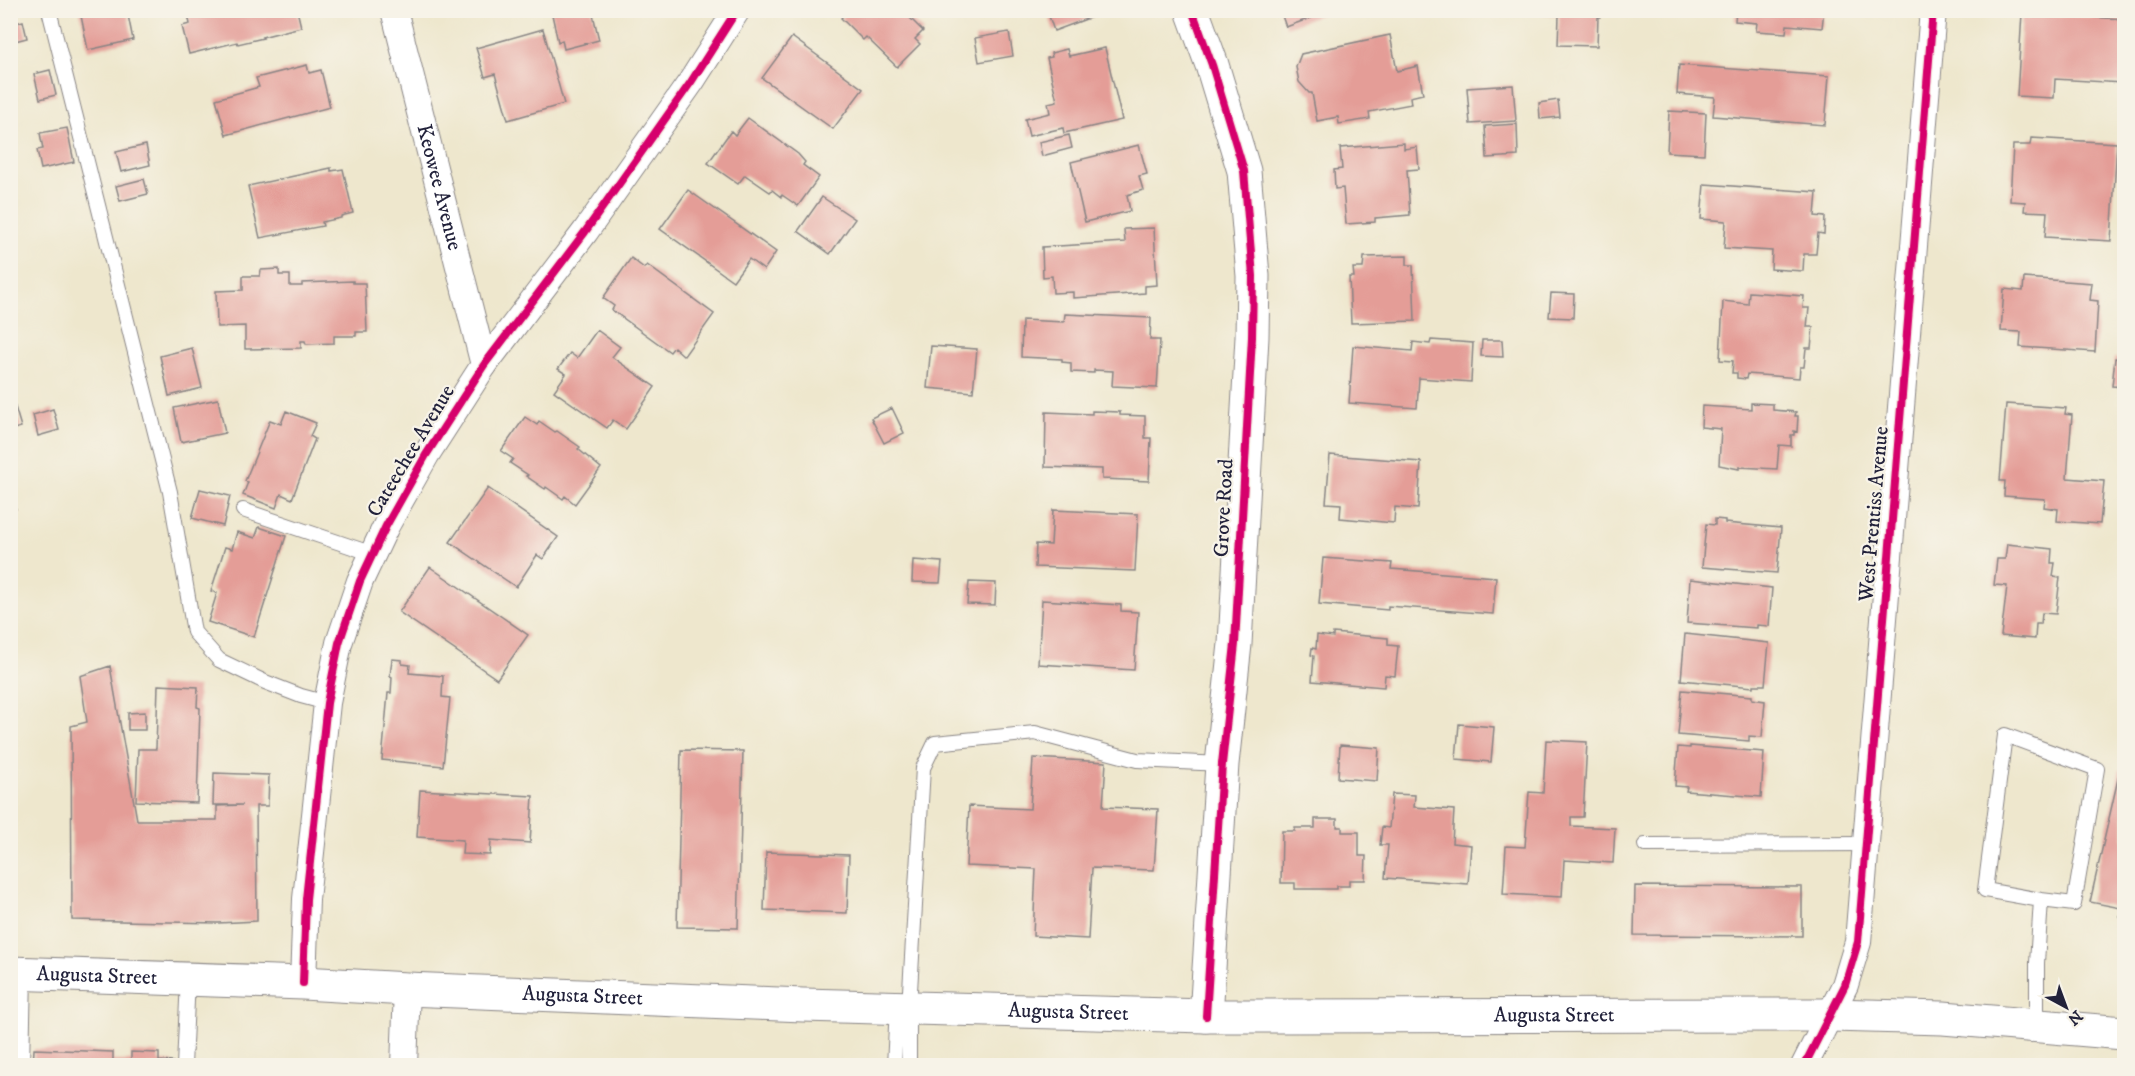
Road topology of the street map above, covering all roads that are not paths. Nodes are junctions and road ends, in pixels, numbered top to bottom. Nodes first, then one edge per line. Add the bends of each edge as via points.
1 (49, 10) edge
2 (394, 10) edge
3 (737, 10) edge
4 (1192, 10) edge
5 (1933, 10) edge
6 (484, 365) junction
7 (243, 510) dead end
8 (373, 554) junction
9 (327, 703) junction
10 (1222, 764) junction
11 (1866, 844) junction
12 (1645, 845) dead end
13 (2041, 900) junction
14 (17, 973) edge
15 (188, 979) junction
16 (303, 983) junction
17 (407, 989) junction
18 (903, 1008) junction
19 (1831, 1015) junction
20 (1206, 1016) junction
21 (2037, 1025) junction
22 (2124, 1033) edge
23 (22, 1065) edge
24 (184, 1065) edge
25 (404, 1065) edge
26 (894, 1065) edge
27 (909, 1065) edge
28 (1804, 1065) edge

1 - 9 lane via 170,492 194,632 219,660 265,682
2 - 6 street, Keowee Avenue
3 - 6 street, Cateechee Avenue via 585,232
4 - 10 main road, Grove Road via 1244,171 1252,276 1236,632
5 - 11 street, West Prentiss Avenue
6 - 8 street, Cateechee Avenue via 426,455
7 - 8 lane
8 - 9 street, Cateechee Avenue via 339,643
9 - 16 street, Cateechee Avenue via 306,899
10 - 18 lane via 1137,760 1035,733 935,743 923,768
10 - 20 main road, Grove Road
11 - 12 lane
11 - 19 street, West Prentiss Avenue via 1858,942
13 - 13 lane via 2074,904 2097,769 2005,735 1986,890
13 - 21 lane
14 - 15 main road, Augusta Street
14 - 23 lane
15 - 16 main road, Augusta Street
15 - 24 lane
16 - 17 main road, Augusta Street
17 - 18 main road, Augusta Street
17 - 25 street
18 - 20 main road, Augusta Street
18 - 26 lane
18 - 27 lane
19 - 20 main road, Augusta Street
19 - 21 main road, Augusta Street
19 - 28 street, West Prentiss Avenue
21 - 22 main road, Augusta Street

